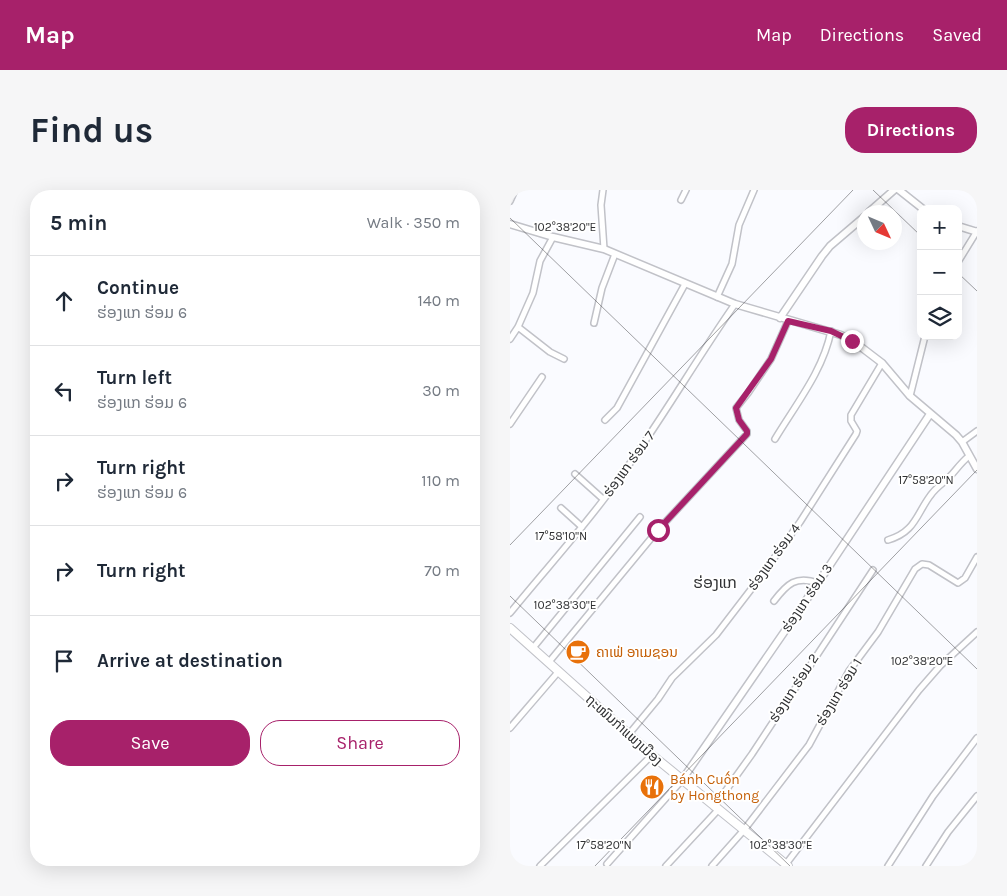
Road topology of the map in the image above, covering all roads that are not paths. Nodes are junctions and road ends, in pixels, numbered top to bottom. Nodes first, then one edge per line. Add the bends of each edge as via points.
1 (516, 190) edge
2 (603, 190) edge
3 (686, 190) edge
4 (754, 190) edge
5 (894, 190) edge
6 (899, 190) edge
7 (681, 200) dead end
8 (510, 201) edge
9 (877, 205) edge
10 (918, 205) edge
11 (857, 223) edge
12 (510, 224) edge
13 (962, 227) edge
14 (977, 231) edge
15 (553, 237) junction
16 (604, 249) junction
17 (615, 254) junction
18 (962, 255) edge
19 (685, 284) junction
20 (716, 297) junction
21 (735, 304) junction
22 (780, 318) junction
23 (788, 321) junction
24 (594, 323) dead end
25 (518, 327) junction
26 (831, 331) junction
27 (510, 339) edge
28 (924, 340) edge
29 (564, 359) dead end
30 (882, 363) junction
31 (542, 377) dead end
32 (910, 396) junction
33 (930, 414) junction
34 (511, 420) edge
35 (605, 420) dead end
36 (977, 431) edge
37 (775, 439) dead end
38 (962, 442) junction
39 (969, 456) junction
40 (976, 465) edge
41 (575, 474) dead end
42 (604, 499) junction
43 (561, 508) dead end
44 (640, 518) dead end
45 (582, 527) junction
46 (888, 540) dead end
47 (977, 558) edge
48 (873, 570) dead end
49 (818, 583) junction
50 (774, 601) dead end
51 (510, 613) edge
52 (510, 628) edge
53 (977, 632) edge
54 (533, 648) junction
55 (549, 662) junction
56 (559, 672) junction
57 (510, 728) edge
58 (629, 734) junction
59 (977, 738) edge
60 (652, 755) junction
61 (682, 780) junction
62 (977, 796) edge
63 (716, 808) junction
64 (744, 830) junction
65 (608, 864) dead end
66 (787, 865) edge
67 (540, 866) edge
68 (666, 866) edge
69 (712, 866) edge
70 (888, 866) edge
71 (926, 866) edge

1 - 8 street
2 - 16 street
3 - 7 street
4 - 20 street via 739,225 732,264
5 - 9 street
6 - 10 street
11 - 22 street via 830,246
12 - 15 street
13 - 14 street
14 - 18 street
15 - 16 street
15 - 25 street via 540,261 533,294
16 - 17 street
17 - 19 street
17 - 24 street via 602,288
19 - 20 street
19 - 35 street via 617,408
20 - 21 street
21 - 22 street
21 - 42 street, ຮ່ອງແກ ຮ່ອມ 7 via 654,430
22 - 23 street
23 - 26 street
23 - 55 street via 771,359 736,408 747,434 658,530
25 - 27 street
25 - 29 street
26 - 30 street
26 - 37 street via 821,364
28 - 32 street
30 - 32 street
30 - 58 street, ຮ່ອງແກ ຮ່ອມ 4 via 851,415 856,434 800,522 716,635 672,678
31 - 34 street
32 - 33 street
33 - 38 street
33 - 49 street, ຮ່ອງແກ ຮ່ອມ 3
36 - 38 street
38 - 39 street
39 - 40 street
39 - 46 street via 936,488 912,526
41 - 42 street
42 - 45 street, ຮ່ອງແກ ຮ່ອມ 7
43 - 45 street
44 - 54 street
45 - 51 street, ຮ່ອງແກ ຮ່ອມ 7
47 - 64 street, ຮ່ອງແກ ຮ່ອມ 1 via 968,576 958,583 929,565 922,564 916,569 849,672 808,745
48 - 63 street, ຮ່ອງແກ ຮ່ອມ 2
49 - 50 street via 807,579 795,582 784,588
49 - 61 street, ຮ່ອງແກ ຮ່ອມ 3
52 - 54 main road, ຖະໜົນກຳແພງເມືອງ
53 - 66 street via 919,690
54 - 55 main road, ຖະໜົນກຳແພງເມືອງ
55 - 56 main road, ຖະໜົນກຳແພງເມືອງ
56 - 57 street
56 - 58 main road, ຖະໜົນກຳແພງເມືອງ
58 - 60 main road, ຖະໜົນກຳແພງເມືອງ
59 - 70 street via 933,796
60 - 61 main road, ຖະໜົນກຳແພງເມືອງ
60 - 67 street
61 - 63 main road, ຖະໜົນກຳແພງເມືອງ
61 - 65 street
62 - 71 street
63 - 64 main road, ຖະໜົນກຳແພງເມືອງ
63 - 68 street, ຮ່ອງແກ ຮ່ອມ 2
64 - 66 main road, ຖະໜົນກຳແພງເມືອງ
64 - 69 street

